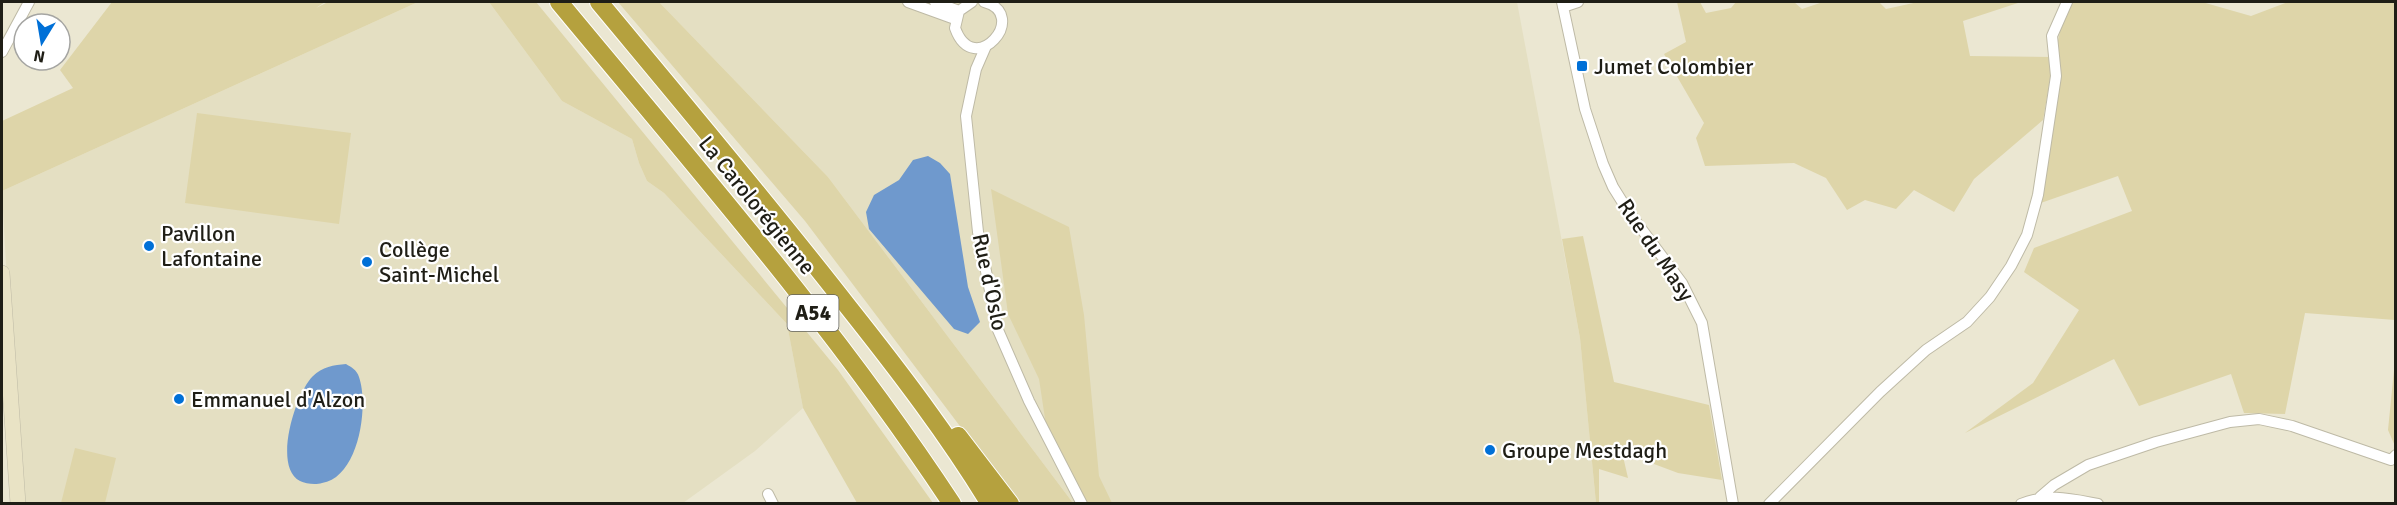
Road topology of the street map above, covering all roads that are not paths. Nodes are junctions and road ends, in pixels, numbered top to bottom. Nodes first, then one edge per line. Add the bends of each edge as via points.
1 (29, 2) edge
2 (559, 2) edge
3 (598, 2) edge
4 (908, 2) edge
5 (935, 2) edge
6 (972, 2) edge
7 (987, 2) edge
8 (1578, 2) edge
9 (2067, 2) edge
10 (1563, 4) edge
11 (957, 15) junction
12 (986, 46) junction
13 (2, 52) edge
14 (2, 273) edge
15 (3, 302) edge
16 (885, 353) junction
17 (2, 368) edge
18 (2396, 455) edge
19 (2040, 497) junction
20 (2086, 503) edge
21 (12, 504) edge
22 (18, 504) edge
23 (952, 504) edge
24 (990, 504) edge
25 (1010, 504) edge
26 (1082, 504) edge
27 (1733, 504) edge
28 (1769, 504) edge
29 (2021, 504) edge
30 (2098, 504) edge

1 - 13 street
2 - 23 highway, La Carolorégienne / A54 via 852,362
3 - 16 highway, La Carolorégienne / A54
4 - 11 street
5 - 11 street
6 - 11 street
7 - 12 street, Rue d'Oslo via 999,14 1001,29
8 - 10 street
9 - 28 street via 2052,36 2056,76 2038,195 2027,235 2011,266 1967,322 1926,350 1880,392
10 - 27 street, Rue du Masy via 1594,142 1613,187 1682,283 1702,323
11 - 12 street via 955,28 963,42
12 - 26 street, Rue d'Oslo via 976,69 966,116 978,232 998,330
14 - 15 main road
15 - 22 main road
16 - 24 highway, La Carolorégienne / A54
16 - 25 highway via 910,372
17 - 21 main road
18 - 19 street via 2391,460 2292,426 2259,419 2230,422 2088,465 2054,484
19 - 20 street
19 - 29 street
20 - 30 street

